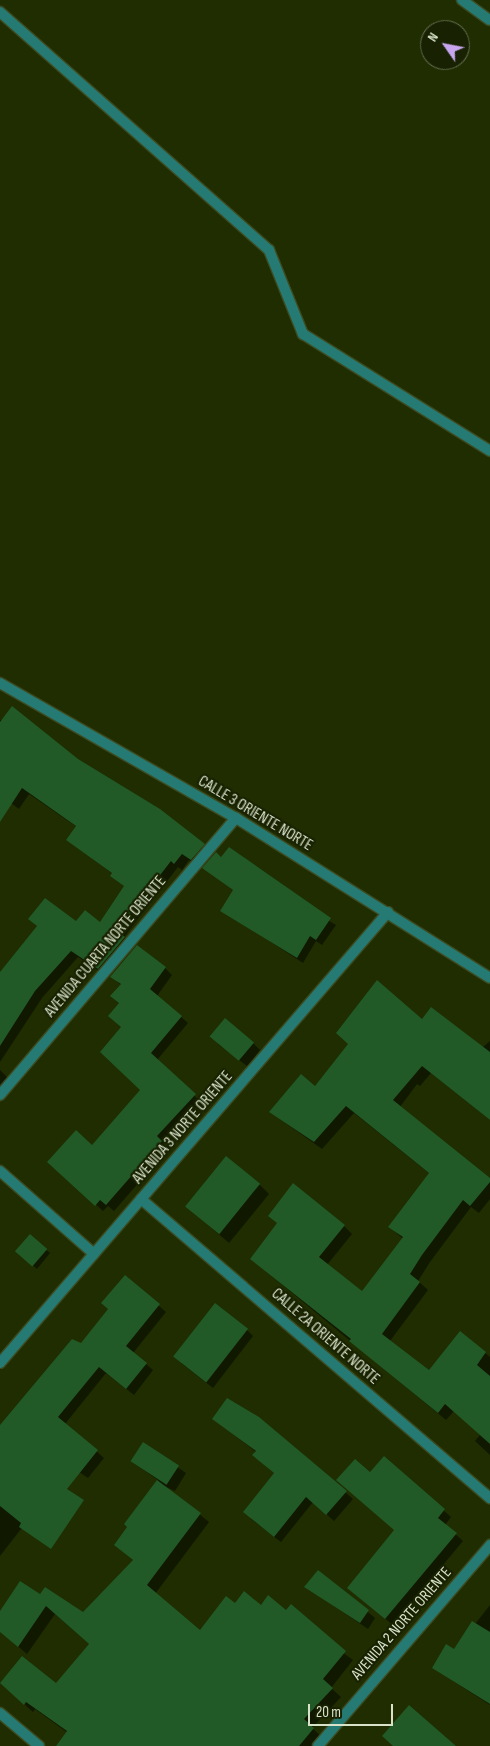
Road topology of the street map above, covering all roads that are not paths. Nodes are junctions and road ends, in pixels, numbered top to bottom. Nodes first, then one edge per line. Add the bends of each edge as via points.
1 (462, 0) edge
2 (0, 12) edge
3 (490, 20) edge
4 (490, 451) edge
5 (0, 683) edge
6 (236, 818) junction
7 (388, 912) junction
8 (490, 978) edge
9 (0, 1095) edge
10 (0, 1170) edge
11 (141, 1199) junction
12 (94, 1254) junction
13 (0, 1363) edge
14 (490, 1498) edge
15 (490, 1545) edge
16 (0, 1713) edge
17 (39, 1746) edge
18 (318, 1746) edge

1 - 3 street
2 - 4 street via 269,250 303,334
5 - 6 street, CALLE 3 ORIENTE NORTE
6 - 7 street, CALLE 3 ORIENTE NORTE
6 - 9 street, AVENIDA CUARTA NORTE ORIENTE
7 - 8 street, CALLE 3 ORIENTE NORTE
7 - 11 street, AVENIDA 3 NORTE ORIENTE
10 - 12 street
11 - 12 street, AVENIDA 3 NORTE ORIENTE
11 - 14 street, CALLE 2A ORIENTE NORTE
12 - 13 street, AVENIDA 3 NORTE ORIENTE
15 - 18 street, AVENIDA 2 NORTE ORIENTE
16 - 17 street

